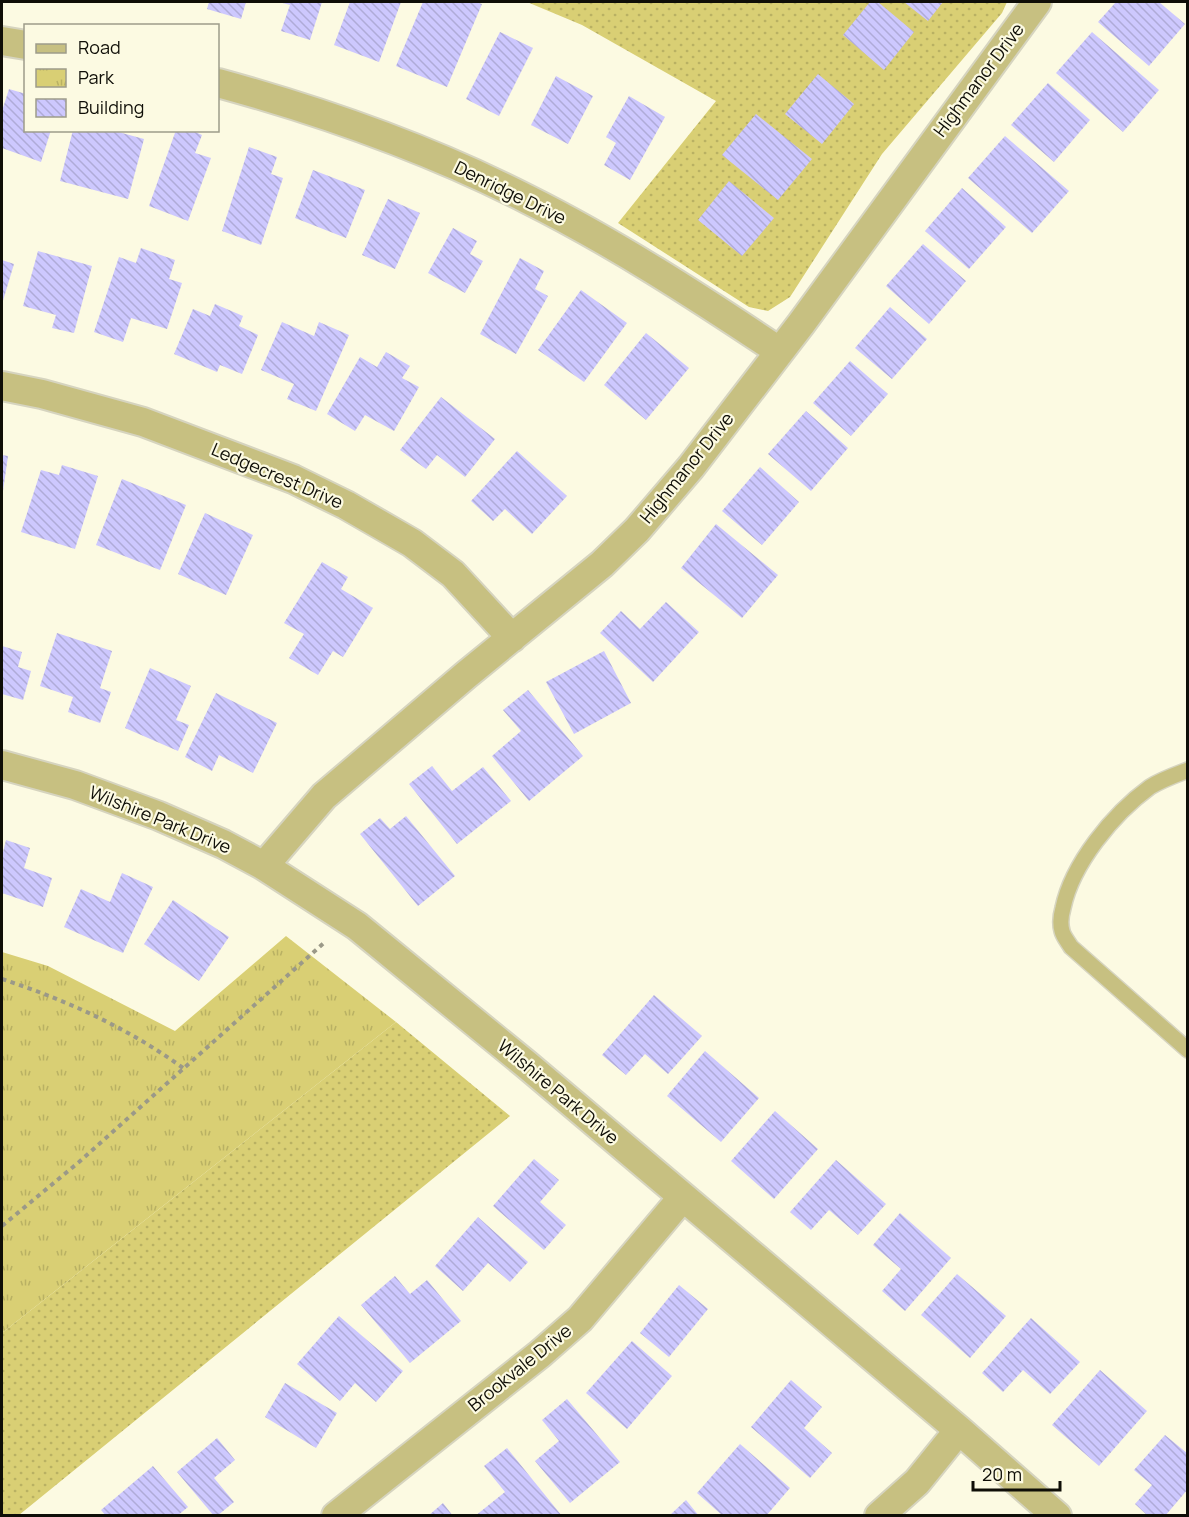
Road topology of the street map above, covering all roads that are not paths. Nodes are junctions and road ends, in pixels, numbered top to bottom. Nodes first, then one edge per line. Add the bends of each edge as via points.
1 (1037, 2) edge
2 (2, 41) edge
3 (24, 45) edge
4 (219, 83) edge
5 (779, 351) junction
6 (2, 387) edge
7 (512, 638) junction
8 (2, 765) edge
9 (1188, 770) edge
10 (264, 866) junction
11 (1188, 1050) edge
12 (682, 1198) junction
13 (959, 1430) junction
14 (336, 1515) edge
15 (879, 1515) edge
16 (1057, 1515) edge

1 - 5 street, Highmanor Drive
2 - 3 street
4 - 5 street, Denridge Drive via 346,122 430,154 528,199 624,253
5 - 7 street, Highmanor Drive via 692,467 637,530
6 - 7 street, Ledgecrest Drive via 143,422 293,479 346,505 412,543 453,574
7 - 10 street, Highmanor Drive via 324,796
8 - 10 street, Wilshire Park Drive via 75,785 159,816
9 - 11 lane via 1151,786 1096,841 1067,889 1061,930 1071,947
10 - 12 street, Wilshire Park Drive via 349,920 416,973
12 - 13 street, Wilshire Park Drive
12 - 14 street, Brookvale Drive via 580,1319
13 - 15 street via 917,1482
13 - 16 street, Wilshire Park Drive

